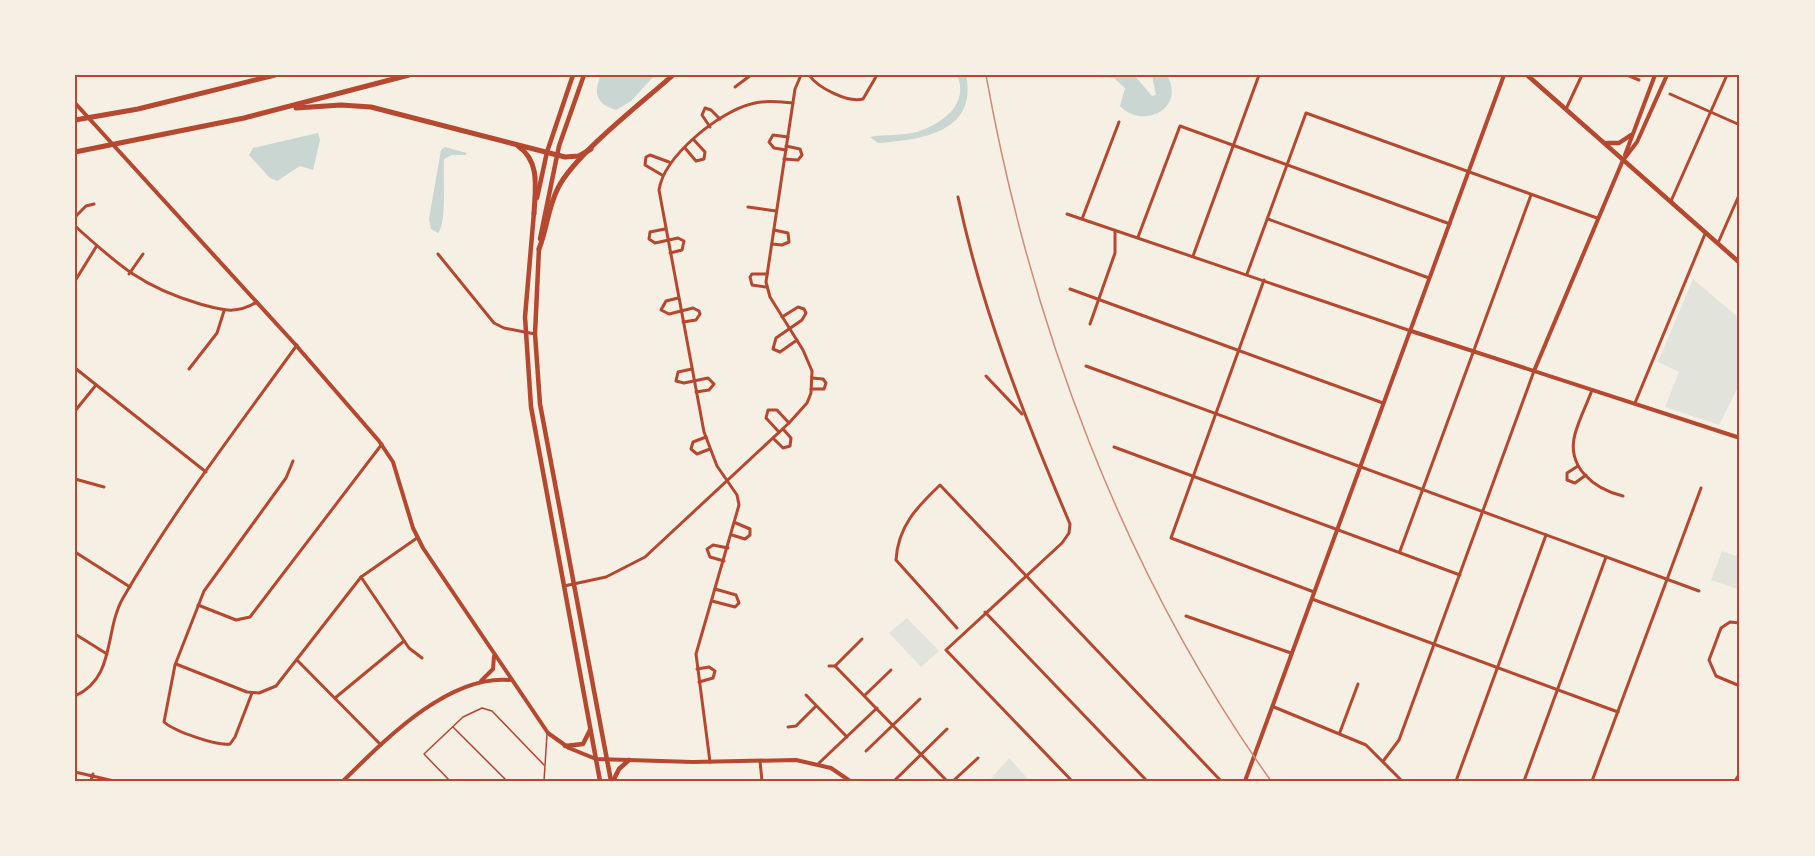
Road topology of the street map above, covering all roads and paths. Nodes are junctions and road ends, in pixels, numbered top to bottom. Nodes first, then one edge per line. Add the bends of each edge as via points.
1 (274, 75) edge
2 (409, 75) edge
3 (573, 75) edge
4 (584, 75) edge
5 (673, 75) edge
6 (751, 75) edge
7 (801, 75) edge
8 (809, 75) edge
9 (877, 75) edge
10 (1259, 75) edge
11 (1504, 75) edge
12 (1527, 75) edge
13 (1582, 75) edge
14 (1627, 75) edge
15 (1656, 75) edge
16 (1667, 75) edge
17 (1727, 75) edge
18 (1639, 80) dead end
19 (735, 87) dead end
20 (1670, 94) dead end
21 (793, 103) junction
22 (75, 104) edge
23 (279, 109) junction
24 (1566, 109) junction
25 (1710, 112) junction
26 (720, 119) junction
27 (75, 120) edge
28 (1119, 122) dead end
29 (1740, 125) edge
30 (710, 127) junction
31 (1631, 135) junction
32 (788, 137) junction
33 (694, 140) junction
34 (1604, 142) junction
35 (514, 143) junction
36 (1233, 145) junction
37 (685, 148) junction
38 (786, 148) junction
39 (591, 149) junction
40 (75, 152) edge
41 (547, 152) junction
42 (557, 155) junction
43 (784, 159) junction
44 (1624, 159) junction
45 (669, 162) junction
46 (1287, 165) junction
47 (1469, 171) junction
48 (662, 175) junction
49 (1740, 193) edge
50 (1531, 195) junction
51 (958, 197) dead end
52 (1671, 201) junction
53 (94, 204) dead end
54 (748, 207) dead end
55 (776, 211) junction
56 (534, 214) junction
57 (1067, 214) dead end
58 (75, 217) edge
59 (1597, 218) junction
60 (1082, 219) junction
61 (1267, 219) junction
62 (1450, 224) junction
63 (75, 226) edge
64 (665, 229) junction
65 (774, 230) junction
66 (1115, 231) junction
67 (1706, 232) junction
68 (1138, 237) junction
69 (667, 241) junction
70 (1718, 243) junction
71 (772, 244) junction
72 (97, 246) junction
73 (539, 249) junction
74 (670, 253) junction
75 (143, 254) dead end
76 (438, 254) dead end
77 (1193, 256) junction
78 (1740, 263) edge
79 (129, 273) junction
80 (767, 274) junction
81 (1247, 274) junction
82 (1429, 278) junction
83 (1264, 280) junction
84 (75, 281) edge
85 (766, 287) junction
86 (1070, 289) dead end
87 (678, 298) junction
88 (1101, 299) junction
89 (257, 302) junction
90 (224, 311) junction
91 (681, 311) junction
92 (782, 317) junction
93 (683, 322) junction
94 (1090, 324) dead end
95 (789, 328) junction
96 (525, 331) junction
97 (1411, 331) junction
98 (535, 334) junction
99 (797, 340) junction
100 (297, 345) junction
101 (1239, 352) junction
102 (1473, 352) junction
103 (1086, 366) dead end
104 (75, 368) edge
105 (189, 369) dead end
106 (692, 369) junction
107 (1534, 372) junction
108 (987, 376) dead end
109 (812, 378) junction
110 (694, 380) junction
111 (96, 385) junction
112 (811, 389) junction
113 (1592, 390) junction
114 (696, 392) junction
115 (1383, 403) junction
116 (1635, 403) junction
117 (75, 411) edge
118 (1216, 414) junction
119 (1025, 417) junction
120 (789, 423) junction
121 (781, 431) junction
122 (706, 437) junction
123 (773, 438) junction
124 (1740, 438) edge
125 (382, 444) junction
126 (1114, 447) dead end
127 (710, 449) junction
128 (292, 461) dead end
129 (1361, 466) junction
130 (1578, 466) junction
131 (206, 472) junction
132 (1193, 476) junction
133 (1586, 476) junction
134 (75, 479) edge
135 (727, 482) junction
136 (104, 487) dead end
137 (1701, 488) dead end
138 (1422, 489) junction
139 (1623, 496) dead end
140 (1484, 512) junction
141 (736, 523) junction
142 (1339, 529) junction
143 (732, 535) junction
144 (1546, 535) junction
145 (417, 538) junction
146 (728, 548) junction
147 (1400, 551) junction
148 (75, 552) edge
149 (1606, 557) junction
150 (724, 561) junction
151 (1460, 575) junction
152 (1026, 576) junction
153 (361, 577) junction
154 (1667, 579) junction
155 (573, 584) junction
156 (564, 586) junction
157 (130, 587) junction
158 (715, 589) junction
159 (1699, 591) dead end
160 (1314, 592) junction
161 (1312, 599) junction
162 (711, 601) junction
163 (198, 605) junction
164 (985, 612) junction
165 (1186, 616) dead end
166 (1740, 623) edge
167 (957, 628) dead end
168 (75, 633) edge
169 (862, 639) dead end
170 (404, 641) junction
171 (1434, 645) junction
172 (1291, 653) junction
173 (107, 654) junction
174 (494, 655) junction
175 (422, 658) dead end
176 (297, 660) junction
177 (176, 664) junction
178 (829, 666) dead end
179 (835, 666) junction
180 (1498, 667) junction
181 (697, 669) junction
182 (891, 670) dead end
183 (510, 680) junction
184 (481, 681) junction
185 (699, 682) junction
186 (1358, 684) dead end
187 (1740, 686) edge
188 (1558, 689) junction
189 (252, 693) junction
190 (806, 695) dead end
191 (865, 695) junction
192 (75, 696) edge
193 (335, 698) junction
194 (920, 699) dead end
195 (816, 706) junction
196 (1274, 707) junction
197 (877, 708) junction
198 (1618, 712) junction
199 (893, 724) junction
200 (453, 727) junction
201 (590, 727) junction
202 (788, 728) dead end
203 (947, 729) dead end
204 (1340, 732) junction
205 (548, 733) junction
206 (846, 737) junction
207 (381, 745) junction
208 (565, 746) junction
209 (866, 751) dead end
210 (921, 755) junction
211 (978, 758) dead end
212 (596, 759) junction
213 (607, 760) junction
214 (630, 760) junction
215 (1384, 760) junction
216 (760, 761) junction
217 (710, 762) junction
218 (819, 763) junction
219 (544, 765) junction
220 (75, 772) edge
221 (1740, 772) edge
222 (93, 774) junction
223 (895, 780) edge
224 (91, 781) edge
225 (114, 781) edge
226 (343, 781) edge
227 (450, 781) edge
228 (507, 781) edge
229 (544, 781) edge
230 (600, 781) edge
231 (612, 781) edge
232 (762, 781) edge
233 (850, 781) edge
234 (947, 781) edge
235 (953, 781) edge
236 (1072, 781) edge
237 (1147, 781) edge
238 (1221, 781) edge
239 (1245, 781) edge
240 (1402, 781) edge
241 (1456, 781) edge
242 (1524, 781) edge
243 (1592, 781) edge
244 (1735, 781) edge

1 - 27 highway
2 - 23 highway
3 - 41 main road
4 - 42 main road
5 - 39 highway
6 - 19 street
7 - 21 street
8 - 9 street via 817,83 855,100 863,99
10 - 36 street
11 - 47 main road
12 - 24 main road
13 - 24 street
14 - 18 street
15 - 31 main road
16 - 44 main road via 1637,142
17 - 25 street
20 - 25 street
21 - 26 street via 752,104
21 - 32 street
22 - 89 main road
23 - 35 highway via 371,107
23 - 40 highway
24 - 34 main road
25 - 29 street
25 - 52 street
26 - 30 street
26 - 30 street via 705,108 702,115
28 - 60 street
30 - 33 street
31 - 34 main road via 1619,143
31 - 44 main road
32 - 38 street
32 - 38 street via 773,135 769,142 774,148
33 - 37 street
33 - 37 street via 705,152 704,159 696,161
34 - 44 main road
35 - 41 highway
35 - 56 highway via 526,152 535,168
36 - 46 street
36 - 68 street via 1180,126
36 - 77 street
37 - 45 street
38 - 43 street
38 - 43 street via 800,149 802,155 798,160
39 - 42 highway via 573,157
39 - 73 highway via 558,186
41 - 42 highway
41 - 56 main road
42 - 73 main road
43 - 55 street
44 - 52 main road
44 - 59 main road
45 - 48 street
45 - 48 street via 646,157 645,165
46 - 47 street via 1306,113
46 - 61 street
46 - 62 street
47 - 50 street
47 - 62 main road
48 - 64 street via 660,200
49 - 70 street
50 - 59 street
50 - 102 street
51 - 119 street via 968,243
52 - 67 main road
53 - 58 street
54 - 55 street
55 - 65 street
56 - 96 main road
57 - 60 street
59 - 107 main road
60 - 66 street
61 - 81 street
61 - 82 street
62 - 82 main road
63 - 72 street
64 - 69 street
64 - 69 street via 650,232 648,239 655,243
65 - 71 street
65 - 71 street via 788,233 789,242
66 - 68 street
66 - 88 street via 1115,253
67 - 70 main road
67 - 116 street
68 - 77 street
69 - 74 street
69 - 74 street via 681,239 685,244 682,250
70 - 78 main road
71 - 80 street
72 - 79 street
72 - 84 street
73 - 98 main road
74 - 87 street
75 - 79 street
76 - 96 street via 494,323
77 - 81 street
79 - 90 street via 161,291
80 - 85 street
80 - 85 street via 750,277 752,285
81 - 83 street
82 - 97 main road
83 - 97 street
83 - 101 street
85 - 92 street
86 - 88 street
87 - 91 street
87 - 91 street via 666,301 662,310 669,314
88 - 94 street
88 - 101 street
89 - 90 street via 242,310
89 - 100 main road
90 - 105 street via 218,331
91 - 93 street
91 - 93 street via 696,309 700,314 696,321
92 - 95 street
92 - 95 street via 798,307 804,309 804,318
93 - 106 street
95 - 99 street
95 - 99 street via 772,342 773,349 780,352
96 - 98 street
96 - 156 main road via 531,407
97 - 102 main road
97 - 115 main road
98 - 155 main road via 540,404
99 - 109 street via 810,364
100 - 125 main road
100 - 131 street
101 - 115 street
101 - 118 street
102 - 107 main road
102 - 138 street
103 - 118 street
104 - 111 street
106 - 110 street
106 - 110 street via 678,372 675,378 679,383
107 - 113 main road
107 - 140 street
108 - 119 street
109 - 112 street
109 - 112 street via 826,383 824,389
110 - 114 street
110 - 114 street via 713,381 709,390
111 - 117 street
111 - 131 street
112 - 120 street via 802,410
113 - 116 main road
113 - 130 street via 1574,442
114 - 122 street
115 - 129 main road
116 - 124 main road
118 - 129 street
118 - 132 street
119 - 152 street via 1070,524 1066,538
120 - 121 street
120 - 121 street via 777,410 768,410 766,418
121 - 123 street
121 - 123 street via 791,438 790,446 783,448
122 - 127 street
122 - 127 street via 693,442 691,449 697,454
123 - 135 street
125 - 145 main road via 398,475
125 - 163 street via 250,617 236,620
126 - 132 street
127 - 135 street
128 - 163 street via 286,478 209,582
129 - 138 street
129 - 142 main road
130 - 133 street
130 - 133 street via 1567,473 1567,480 1575,483
131 - 157 street
132 - 142 street
132 - 160 street via 1171,538
133 - 139 street
134 - 136 street
135 - 141 street via 739,505
135 - 155 street via 645,557 606,577
137 - 154 street
138 - 140 street
138 - 147 street
140 - 144 street
140 - 151 street
141 - 143 street
141 - 143 street via 750,529 750,535 745,539
142 - 147 street
142 - 160 main road
143 - 146 street
144 - 149 street
144 - 180 street
145 - 153 street
145 - 174 main road
146 - 150 street
146 - 150 street via 713,545 707,549 710,557
147 - 151 street
148 - 157 street
149 - 154 street
149 - 188 street
150 - 158 street
151 - 171 street
152 - 164 street
152 - 167 street via 939,485 910,514 896,560
152 - 238 street
153 - 170 street
153 - 176 street
154 - 159 street
154 - 198 street
155 - 156 street
155 - 213 main road
156 - 201 main road
157 - 173 street via 117,611
158 - 162 street
158 - 162 street via 736,596 739,603 735,608
160 - 161 main road
161 - 171 street
161 - 172 main road
162 - 181 street via 696,654
163 - 177 street
164 - 236 street via 946,650
164 - 237 street
165 - 172 street
166 - 187 street via 1730,622 1721,628 1709,660 1716,676
168 - 173 street
169 - 179 street
170 - 175 street
170 - 193 street
171 - 180 street
171 - 215 street via 1399,740
172 - 196 main road
173 - 192 street via 99,676
174 - 183 main road
174 - 184 main road via 493,669
176 - 189 street via 276,686
176 - 193 street
177 - 189 street
177 - 189 street via 164,715 168,726 230,744
178 - 179 street
179 - 191 street
180 - 188 street
180 - 241 street
181 - 185 street
181 - 185 street via 709,667 715,671 713,678
182 - 191 street
183 - 184 main road
183 - 205 main road
184 - 207 main road via 447,697
185 - 217 street
186 - 204 street
188 - 198 street
188 - 242 street
190 - 195 street
191 - 197 street
193 - 207 street
194 - 199 street
195 - 202 street via 796,726
195 - 206 street
196 - 204 street
196 - 239 main road
197 - 199 street
197 - 206 street
198 - 243 street
199 - 209 street
199 - 210 street
200 - 219 lane via 471,712 487,708
200 - 227 lane via 424,754
200 - 228 lane
201 - 208 main road via 583,744
201 - 212 main road
203 - 210 street
204 - 215 street
205 - 208 main road
205 - 219 lane
206 - 218 street
207 - 226 main road
208 - 212 main road
210 - 223 street
210 - 234 street
211 - 235 street
212 - 213 main road
212 - 230 main road
213 - 214 main road
213 - 231 main road
214 - 217 main road
214 - 231 main road
215 - 240 street
216 - 217 main road
216 - 218 main road
216 - 232 street
218 - 233 main road
219 - 229 lane
220 - 222 street
221 - 244 street
222 - 224 street
222 - 225 street

